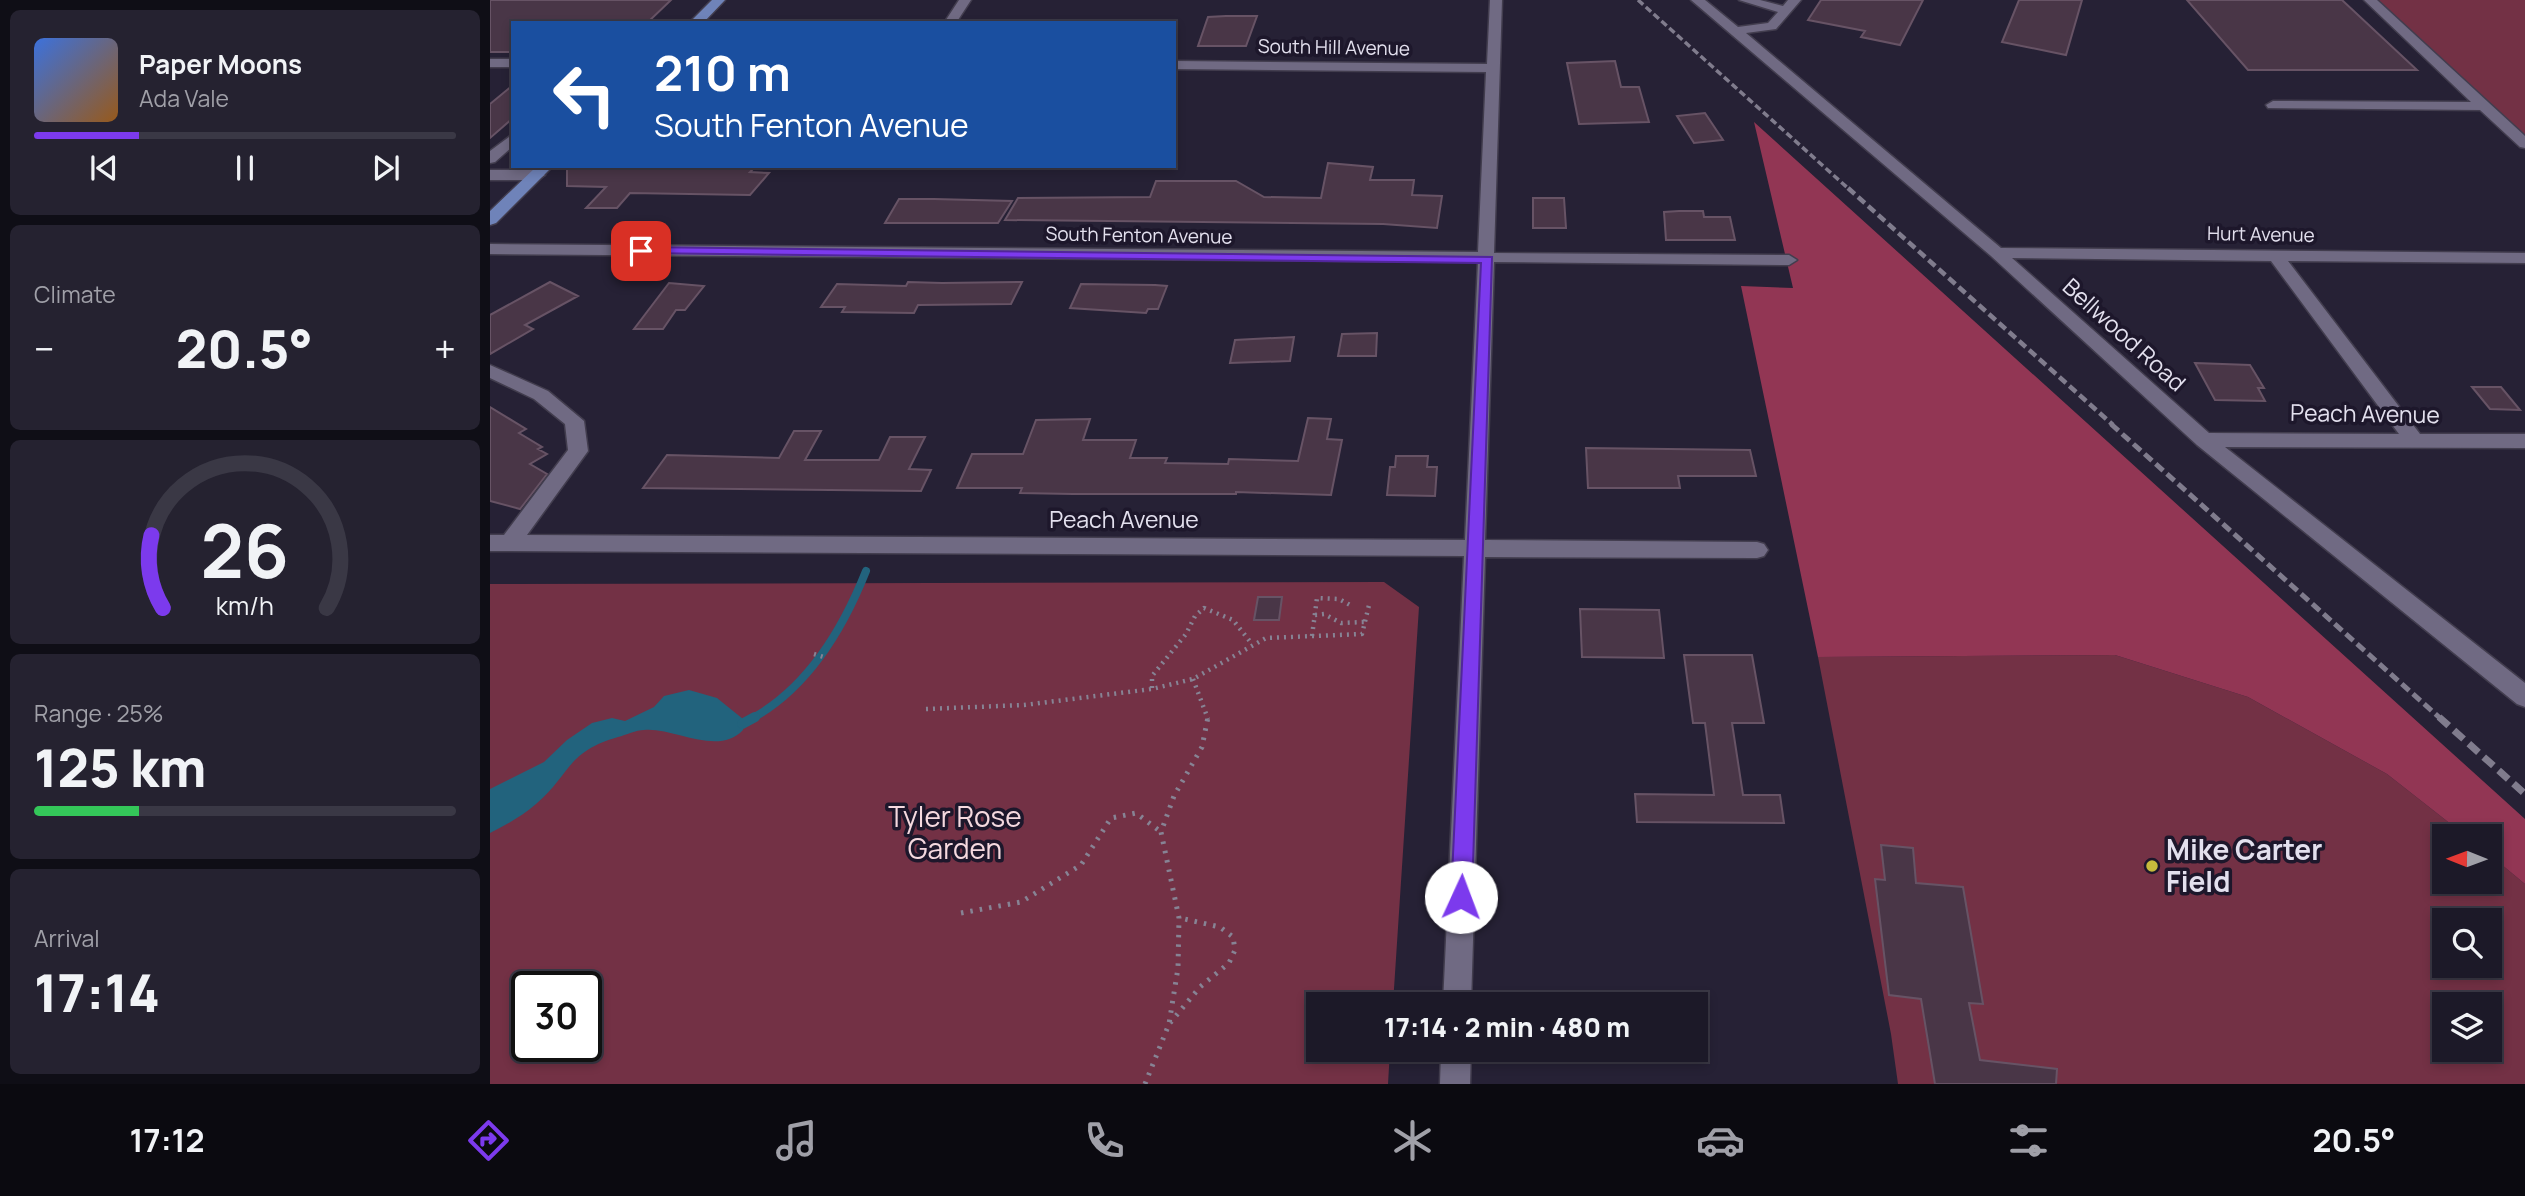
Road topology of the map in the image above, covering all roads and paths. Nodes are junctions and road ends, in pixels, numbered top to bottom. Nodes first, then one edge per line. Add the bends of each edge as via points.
1 (719, 0) edge
2 (965, 0) edge
3 (1496, 0) edge
4 (1697, 0) edge
5 (1745, 0) edge
6 (2371, 0) edge
7 (1790, 5) edge
8 (697, 21) edge
9 (951, 21) edge
10 (1735, 32) junction
11 (490, 63) edge
12 (511, 63) edge
13 (1176, 65) edge
14 (1494, 68) junction
15 (2273, 105) dead end
16 (2484, 106) junction
17 (511, 140) edge
18 (2525, 144) edge
19 (490, 159) edge
20 (541, 170) edge
21 (490, 174) edge
22 (491, 219) edge
23 (490, 249) edge
24 (1997, 253) junction
25 (2275, 255) junction
26 (2525, 258) edge
27 (1488, 259) junction
28 (1788, 260) dead end
29 (490, 371) edge
30 (2203, 440) junction
31 (2415, 441) junction
32 (2525, 441) edge
33 (500, 543) edge
34 (1474, 547) junction
35 (1757, 550) dead end
36 (1370, 601) dead end
37 (1350, 606) dead end
38 (1315, 615) junction
39 (1364, 622) junction
40 (1312, 636) junction
41 (1252, 644) junction
42 (814, 654) dead end
43 (827, 658) dead end
44 (1193, 679) junction
45 (1152, 689) junction
46 (2525, 697) edge
47 (926, 709) dead end
48 (1161, 832) junction
49 (961, 913) dead end
50 (1179, 918) junction
51 (1457, 992) edge
52 (1169, 1024) junction
53 (1456, 1062) edge
54 (1144, 1084) edge
55 (1455, 1084) edge

1 - 8 main road
2 - 9 street
3 - 14 street
4 - 10 street, Bellwood Road
5 - 7 street
6 - 16 street
7 - 10 street via 1772,26
10 - 24 street, Bellwood Road
11 - 12 street
13 - 14 street, South Hill Avenue
14 - 27 street
15 - 16 street
16 - 18 street
17 - 19 street
20 - 21 street
20 - 22 main road
23 - 27 street, South Fenton Avenue
24 - 25 street, Hurt Avenue
24 - 30 street, Bellwood Road
25 - 26 street, Hurt Avenue
25 - 31 street
27 - 28 street, South Fenton Avenue
27 - 34 street
29 - 33 street via 541,395 575,421 578,450
30 - 31 street, Peach Avenue
30 - 46 street, Bellwood Road
31 - 32 street, Peach Avenue
33 - 34 street, Peach Avenue
34 - 35 street, Peach Avenue
34 - 51 street
36 - 39 path
37 - 38 path via 1339,599 1317,598
38 - 39 path via 1324,614 1341,623
38 - 40 path
39 - 40 path via 1362,635
40 - 41 path via 1266,638
41 - 44 path
41 - 45 path via 1243,626 1224,613 1204,608 1152,676
42 - 43 path
44 - 45 path
44 - 48 path via 1208,715 1207,729
45 - 47 path via 1024,705
48 - 49 path via 1136,813 1111,818 1081,864 1021,902
48 - 50 path
50 - 52 path via 1178,968
50 - 52 path via 1220,927 1233,937 1235,950 1229,963 1200,987
52 - 54 path
53 - 55 street

